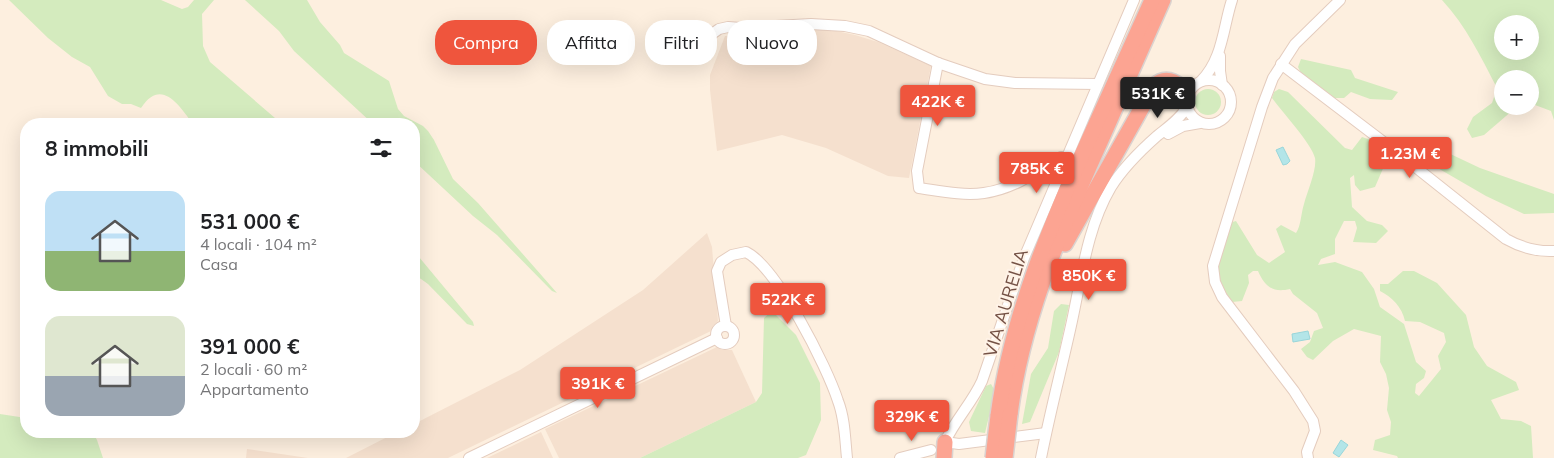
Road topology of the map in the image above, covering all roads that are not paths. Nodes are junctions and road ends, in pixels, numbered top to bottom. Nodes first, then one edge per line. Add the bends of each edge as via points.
1 (1134, 0) edge
2 (1152, 0) edge
3 (1163, 0) edge
4 (1232, 0) edge
5 (1340, 0) edge
6 (717, 30) edge
7 (1222, 43) junction
8 (938, 63) junction
9 (1281, 64) junction
10 (1202, 81) junction
11 (1098, 84) junction
12 (1222, 85) junction
13 (1187, 102) junction
14 (1200, 124) junction
15 (1147, 146) junction
16 (1066, 158) junction
17 (1554, 251) edge
18 (726, 326) junction
19 (717, 338) junction
20 (1023, 344) junction
21 (1004, 415) junction
22 (1046, 433) junction
23 (945, 442) junction
24 (937, 454) edge
25 (469, 458) edge
26 (846, 458) edge
27 (900, 458) edge
28 (993, 458) edge
29 (1005, 458) edge
30 (1041, 458) edge
31 (1308, 458) edge

1 - 11 street
2 - 21 highway, VIA AURELIA via 1040,253 1014,331
3 - 20 highway, VIA AURELIA via 1056,243
4 - 7 street
5 - 9 street via 1302,37
6 - 8 street via 728,27 811,24 845,26 869,31
7 - 10 street via 1214,64
7 - 12 street
8 - 11 street via 1000,82
8 - 16 street via 916,170 919,188 961,194 1000,190 1061,157
9 - 17 street via 1506,239 1531,250
9 - 31 street via 1264,102 1213,272 1222,297 1314,421 1316,429 1307,452
10 - 12 street via 1216,81
10 - 13 street via 1192,87
11 - 16 street
12 - 14 street via 1230,96 1230,110 1221,121
13 - 14 street via 1194,120
13 - 15 street via 1177,120
13 - 20 highway via 1181,87 1172,81 1162,81 1154,86 1068,237
14 - 15 street via 1183,126
15 - 22 street via 1112,186 1093,224
16 - 23 street via 1024,258 982,381
18 - 19 street via 718,329
18 - 19 street via 733,331 733,339 723,343
18 - 26 street via 717,271 721,262 746,252 775,280 822,363 841,410
19 - 25 street
20 - 21 highway, VIA AURELIA
21 - 28 highway, VIA AURELIA, bridge
21 - 29 highway, VIA AURELIA, bridge
22 - 23 street via 955,444
22 - 30 street
23 - 24 highway
24 - 27 street

